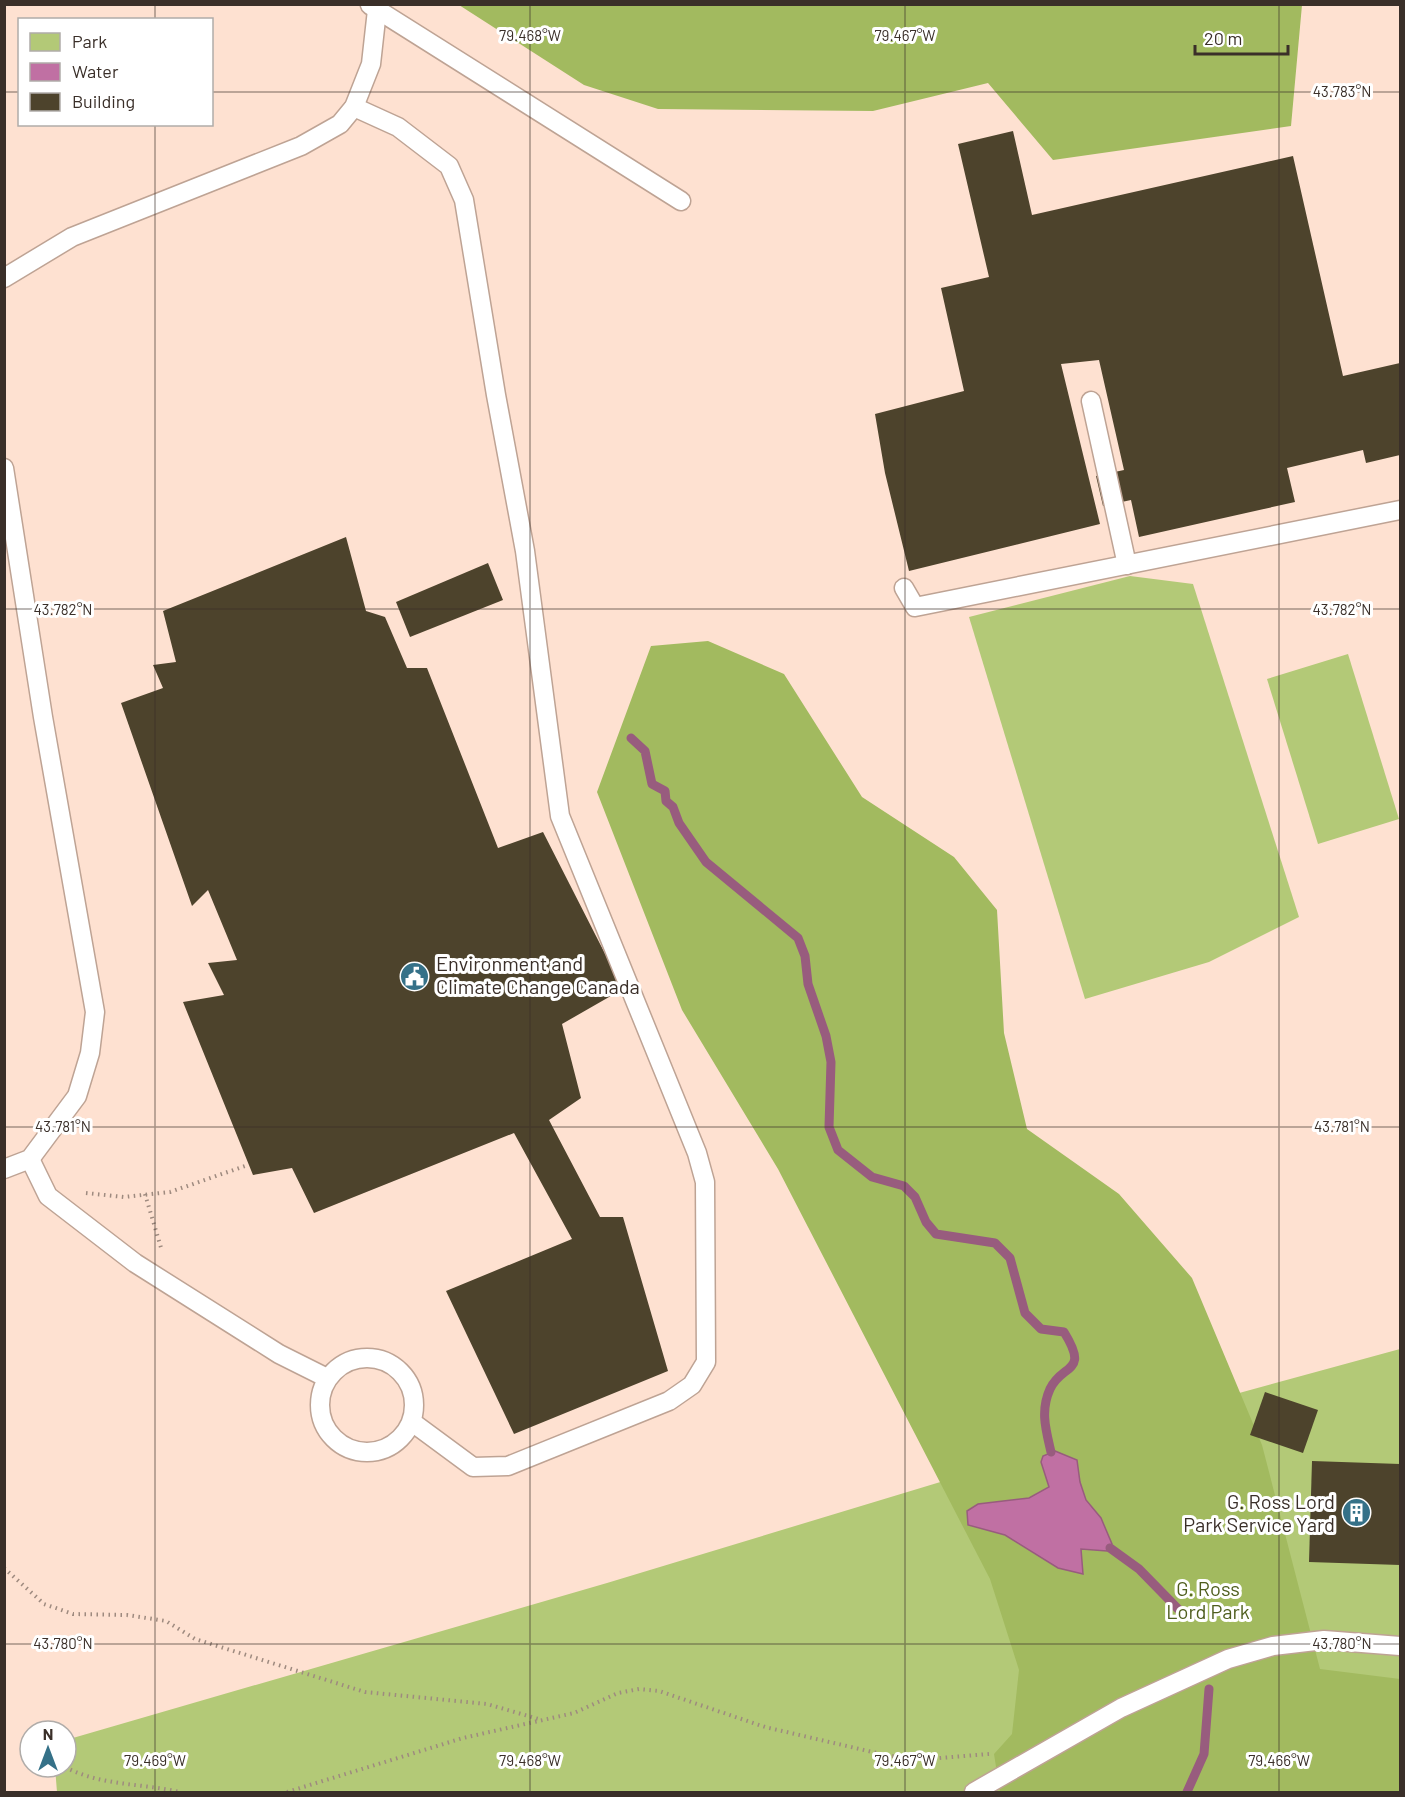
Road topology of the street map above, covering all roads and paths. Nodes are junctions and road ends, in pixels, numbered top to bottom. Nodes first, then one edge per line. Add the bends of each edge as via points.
1 (373, 7) edge
2 (354, 107) junction
3 (681, 201) dead end
4 (4, 278) edge
5 (1091, 401) dead end
6 (4, 468) edge
7 (1401, 510) edge
8 (1126, 565) junction
9 (904, 588) dead end
10 (30, 1159) junction
11 (245, 1166) dead end
12 (4, 1168) edge
13 (84, 1193) dead end
14 (146, 1194) junction
15 (174, 1288) junction
16 (327, 1378) junction
17 (412, 1422) junction
18 (4, 1569) edge
19 (1401, 1646) edge
20 (542, 1720) junction
21 (995, 1754) dead end
22 (78, 1774) edge
23 (180, 1792) edge
24 (286, 1792) edge
25 (974, 1792) edge

1 - 2 lane via 371,64
1 - 3 lane
2 - 4 lane via 340,124 301,146 72,237
2 - 17 lane via 398,127 449,166 464,200 525,551 560,816 705,1182 706,1362 692,1385 669,1401 508,1466 473,1467
5 - 8 lane
6 - 10 lane via 94,1012 90,1053 77,1096
7 - 8 lane
8 - 9 lane via 915,607
10 - 12 lane
10 - 15 lane via 48,1196
11 - 14 path via 170,1192
13 - 14 path via 124,1197
14 - 15 path
15 - 16 lane via 279,1354
16 - 17 lane via 338,1367 367,1357 396,1366 414,1392
16 - 17 lane via 321,1394 322,1417 333,1437 345,1447 376,1452 404,1436
18 - 20 path via 44,1604 73,1614 128,1615 166,1621 195,1639 365,1692 486,1704
19 - 25 lane via 1324,1640 1274,1646 1228,1659 1121,1708
20 - 21 path via 574,1713 639,1689 659,1691 765,1727 881,1754 915,1760
20 - 24 path via 463,1738
22 - 23 path

